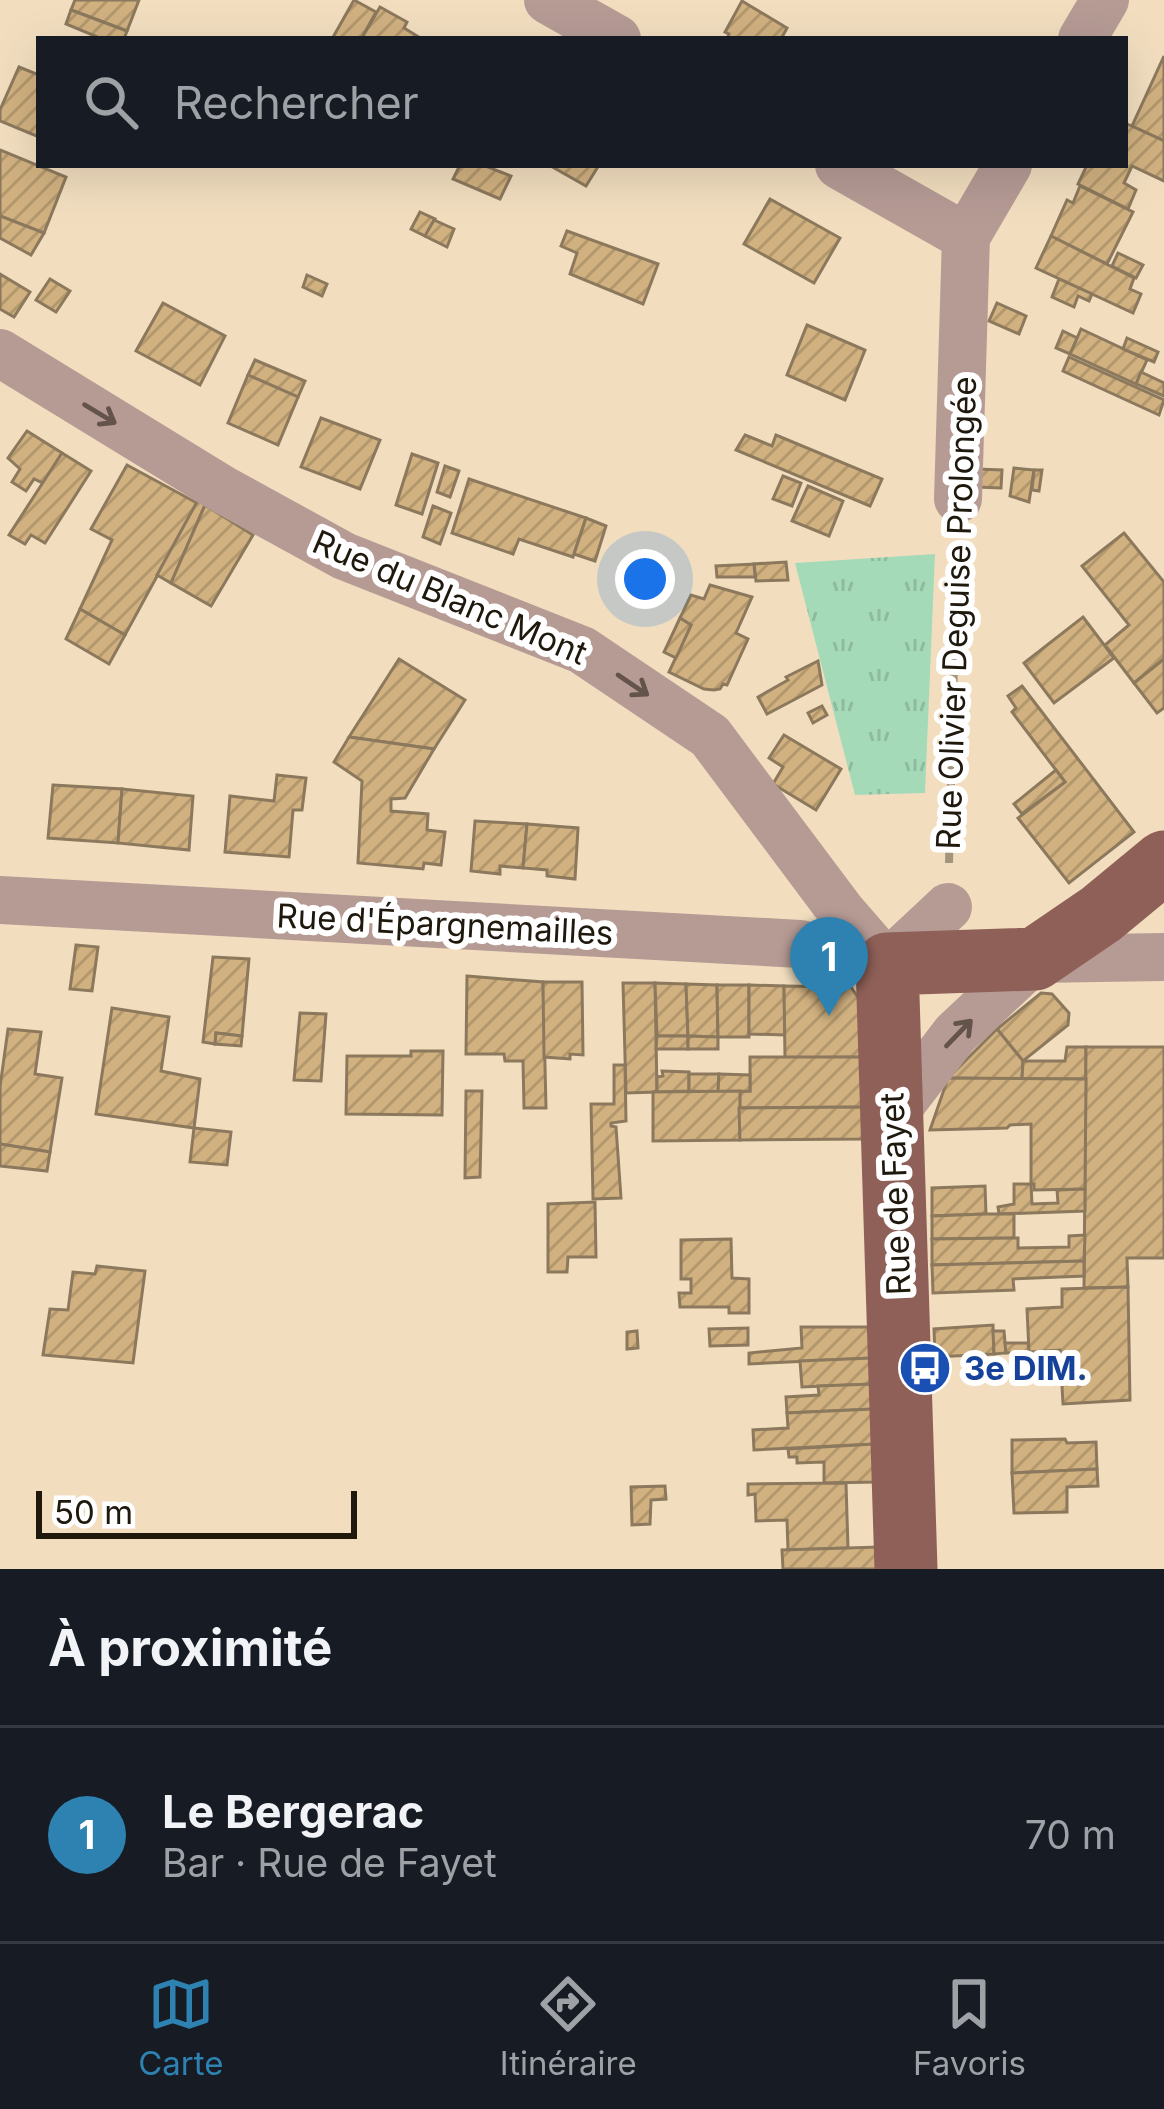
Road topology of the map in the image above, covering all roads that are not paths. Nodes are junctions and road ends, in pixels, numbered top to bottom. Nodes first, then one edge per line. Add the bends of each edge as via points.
1 (548, 0) edge
2 (1105, 0) edge
3 (612, 36) edge
4 (1084, 36) edge
5 (844, 168) edge
6 (1006, 168) edge
7 (966, 237) junction
8 (0, 353) edge
9 (958, 499) road end
10 (1164, 862) edge
11 (0, 900) edge
12 (948, 907) road end
13 (1164, 957) edge
14 (1035, 959) junction
15 (887, 964) junction
16 (892, 1116) junction
17 (907, 1569) edge

1 - 3 street
2 - 4 street
5 - 7 street
6 - 7 street
7 - 9 street, Rue Olivier Deguise Prolongée
8 -> 15 street, Rue du Blanc Mont via 344,556 582,650 710,736
10 - 14 main road
11 - 15 street, Rue d'Épargnemailles via 800,944
12 - 15 street
13 - 14 street
14 - 15 main road
16 -> 14 street via 956,1034
15 - 16 main road, Rue de Fayet
16 - 17 main road, Rue de Fayet

